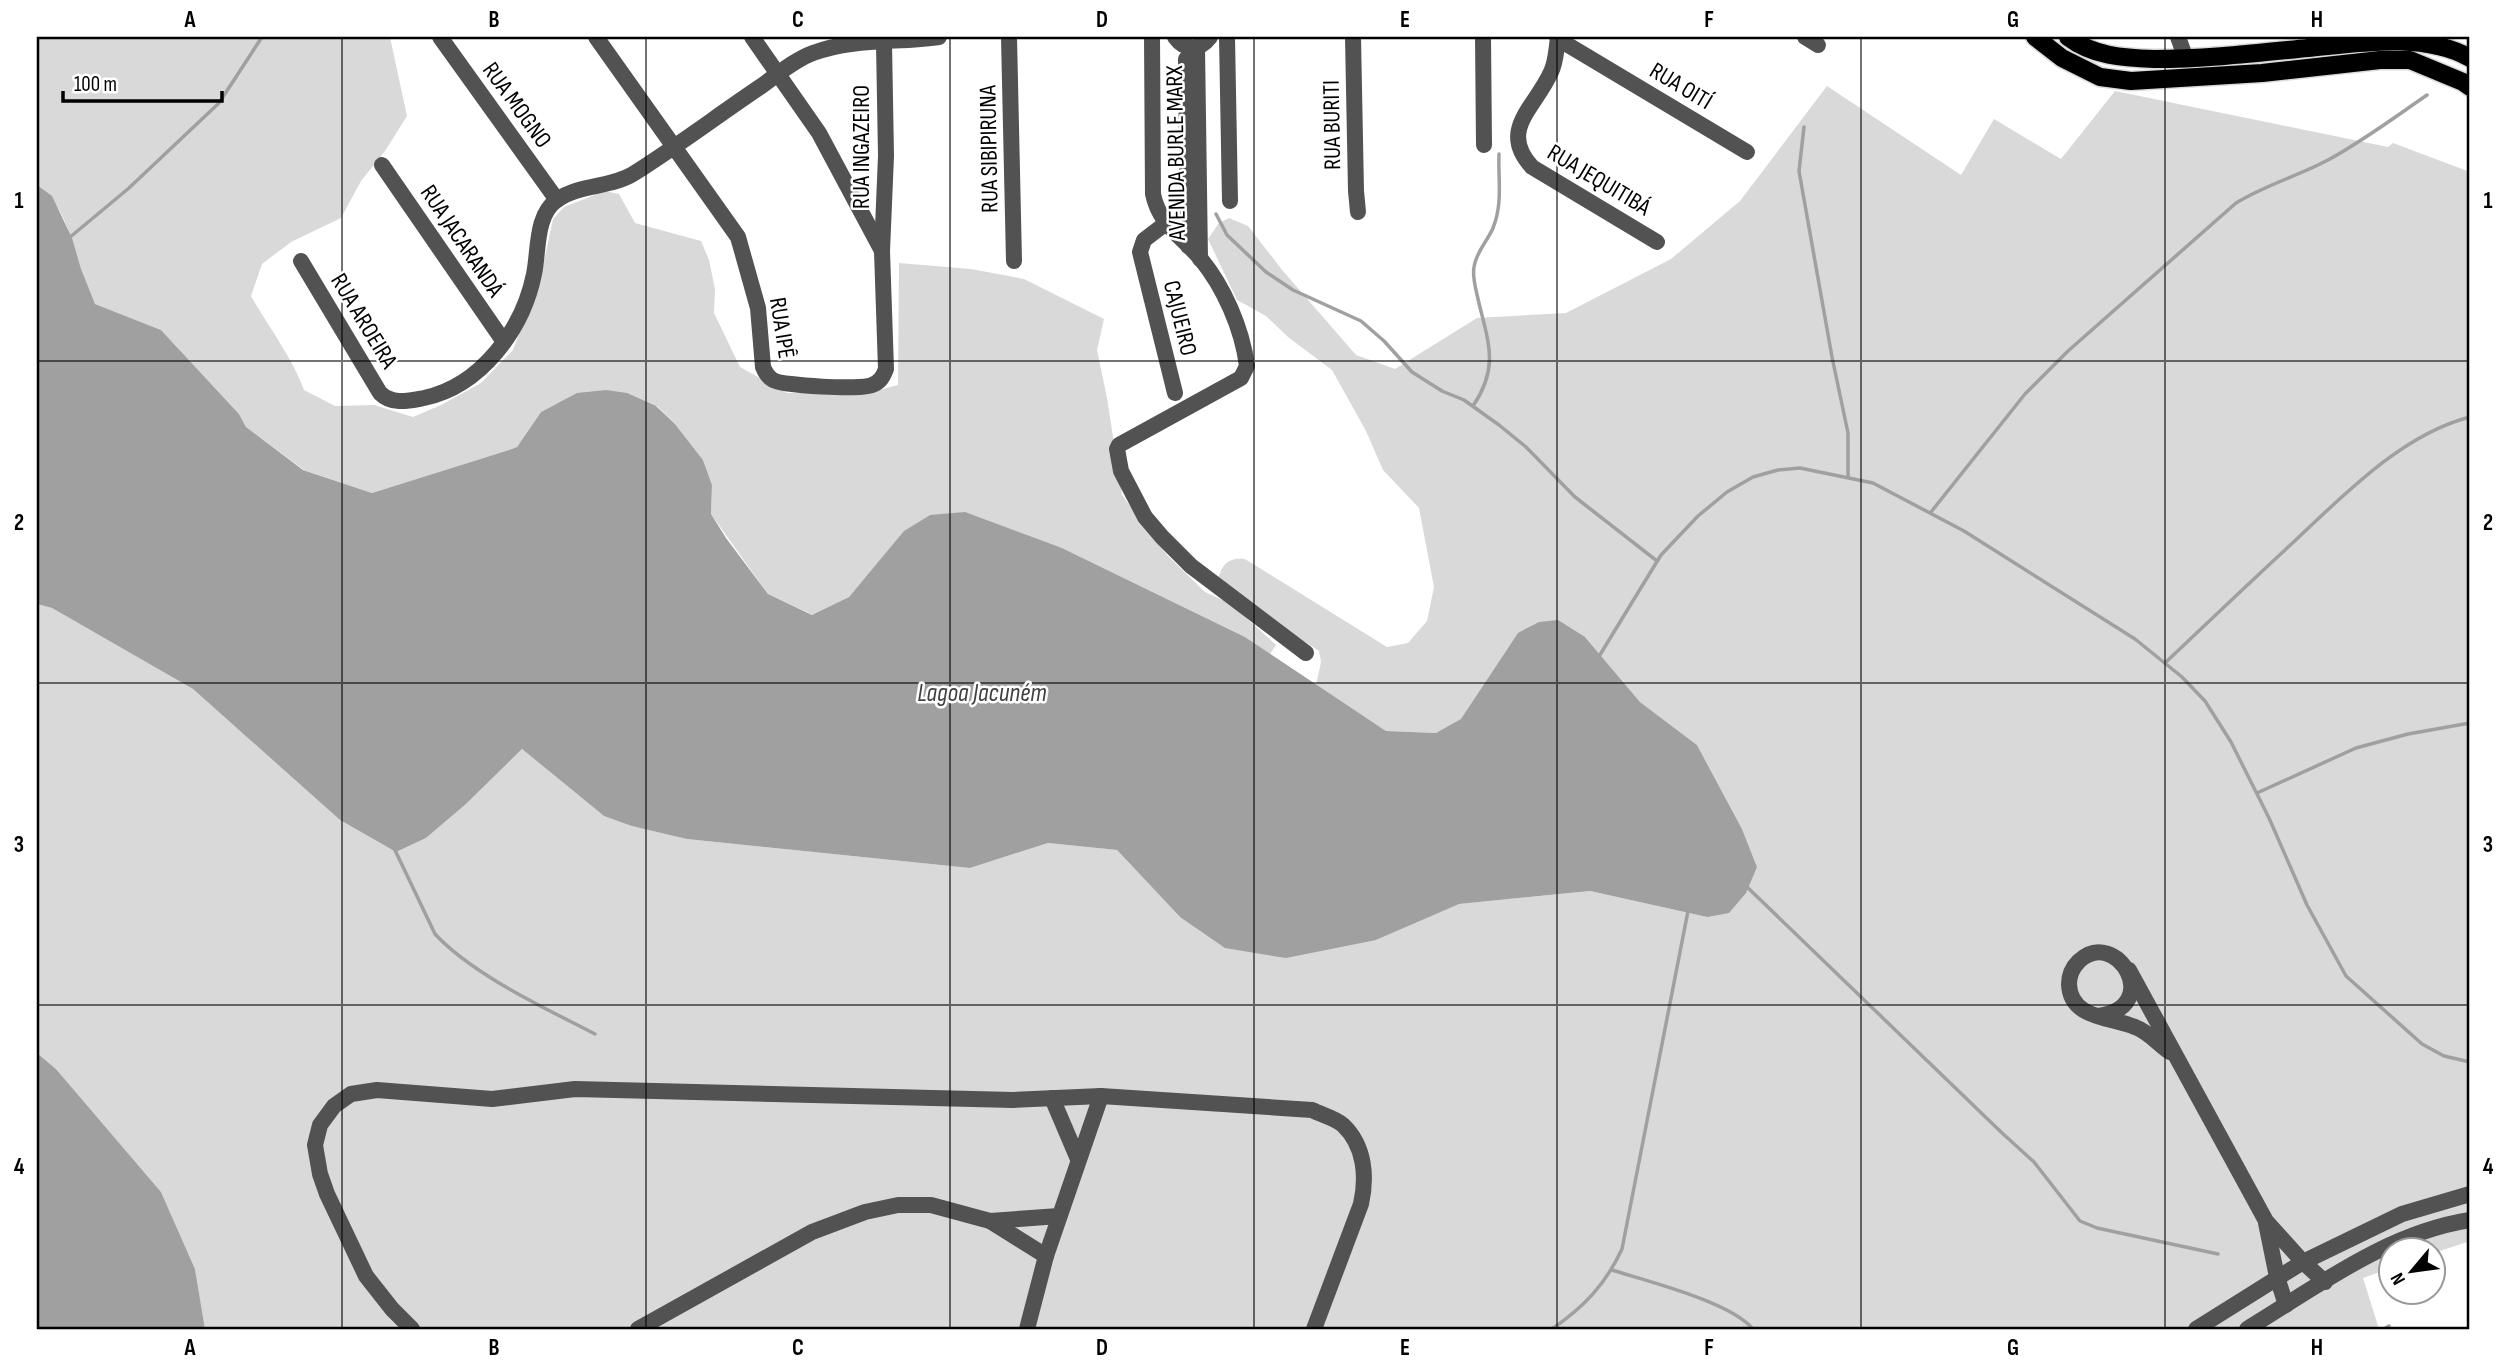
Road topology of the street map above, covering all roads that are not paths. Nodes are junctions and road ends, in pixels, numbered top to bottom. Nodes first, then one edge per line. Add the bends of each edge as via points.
1 (440, 37) edge
2 (596, 37) edge
3 (752, 37) edge
4 (939, 37) edge
5 (1009, 37) edge
6 (1152, 37) edge
7 (1210, 37) edge
8 (1227, 37) edge
9 (1353, 37) edge
10 (1483, 37) edge
11 (2035, 37) edge
12 (2068, 37) edge
13 (2178, 37) edge
14 (1557, 38) edge
15 (2370, 39) edge
16 (2413, 40) edge
17 (884, 43) junction
18 (1186, 43) edge
19 (2271, 44) edge
20 (2470, 58) edge
21 (2186, 59) junction
22 (779, 74) junction
23 (2470, 87) edge
24 (674, 145) junction
25 (1484, 145) dead end
26 (1747, 152) dead end
27 (382, 165) dead end
28 (557, 200) junction
29 (1230, 201) dead end
30 (1359, 212) dead end
31 (1165, 223) junction
32 (1657, 242) dead end
33 (1188, 246) junction
34 (882, 251) junction
35 (1200, 259) junction
36 (302, 261) dead end
37 (1014, 261) dead end
38 (504, 342) junction
39 (1175, 393) dead end
40 (1306, 653) dead end
41 (2129, 970) junction
42 (2098, 1016) junction
43 (2177, 1056) junction
44 (1101, 1096) junction
45 (1052, 1098) junction
46 (1079, 1159) junction
47 (2470, 1194) edge
48 (1059, 1216) junction
49 (2470, 1220) edge
50 (990, 1221) junction
51 (2266, 1221) junction
52 (1046, 1256) junction
53 (2303, 1262) junction
54 (2277, 1277) junction
55 (2325, 1282) junction
56 (2287, 1306) junction
57 (412, 1329) edge
58 (638, 1329) edge
59 (1027, 1329) edge
60 (1314, 1329) edge
61 (2196, 1329) edge
62 (2248, 1329) edge

1 - 28 street, RUA MOGNO
2 - 24 street
3 - 22 street
4 - 17 street
5 - 37 street, RUA SIBIPIRUNA
6 - 31 street, AVENIDA BURLE MARX via 1153,194
7 - 18 street via 1202,45
8 - 29 street
9 - 30 street, RUA BURITI
10 - 25 street
11 - 23 main road via 2062,58 2100,77 2131,81 2410,60
12 - 21 main road via 2101,54
13 - 21 street
14 - 26 street, RUA OITÍ
14 - 32 street, RUA JEQUITIBÁ via 1551,72 1518,130 1521,156
15 - 16 main road
15 - 19 main road
16 - 20 main road
17 - 22 street via 815,52
17 - 34 street, RUA INGAZEIRO
18 - 33 street, AVENIDA BURLE MARX
18 - 35 street, AVENIDA BURLE MARX
19 - 21 main road
22 - 24 street
22 - 34 street via 819,133
24 - 28 street via 631,176
24 - 34 street, RUA IPÊ via 738,237 758,308 763,367 772,380 788,385 869,387 883,377
27 - 38 street, RUA JACARANDÁ
28 - 38 street via 541,226 534,276 519,319
31 - 33 street, AVENIDA BURLE MARX
31 - 39 street, CAJUEIRO via 1144,240 1140,251
33 - 35 street, AVENIDA BURLE MARX
35 - 40 street, AVENIDA BURLE MARX via 1236,320 1245,373 1119,445 1121,471 1161,537 1191,566
36 - 38 street, RUA AROEIRA via 380,393 391,401 444,394 458,387
41 - 42 street via 2130,996 2111,1014
41 - 42 street via 2109,954 2095,953 2073,967 2069,992 2075,1004
41 - 43 street
42 - 43 street via 2137,1027
43 - 51 street
44 - 45 street
44 - 46 street
44 - 60 street via 1312,1110 1342,1124 1356,1142 1366,1184
45 - 46 street
45 - 57 street via 614,1090 492,1099 377,1090 351,1094 334,1106 320,1125 315,1145 320,1174 366,1276
46 - 48 street
47 - 53 street via 2402,1214
48 - 50 street
48 - 52 street
49 - 55 street via 2415,1233 2378,1249
50 - 52 street
50 - 58 street via 931,1205 865,1212 812,1232
51 - 53 street
51 - 54 street
52 - 59 street
53 - 54 street
53 - 55 street
54 - 56 street
54 - 61 street
55 - 56 street
56 - 62 street

